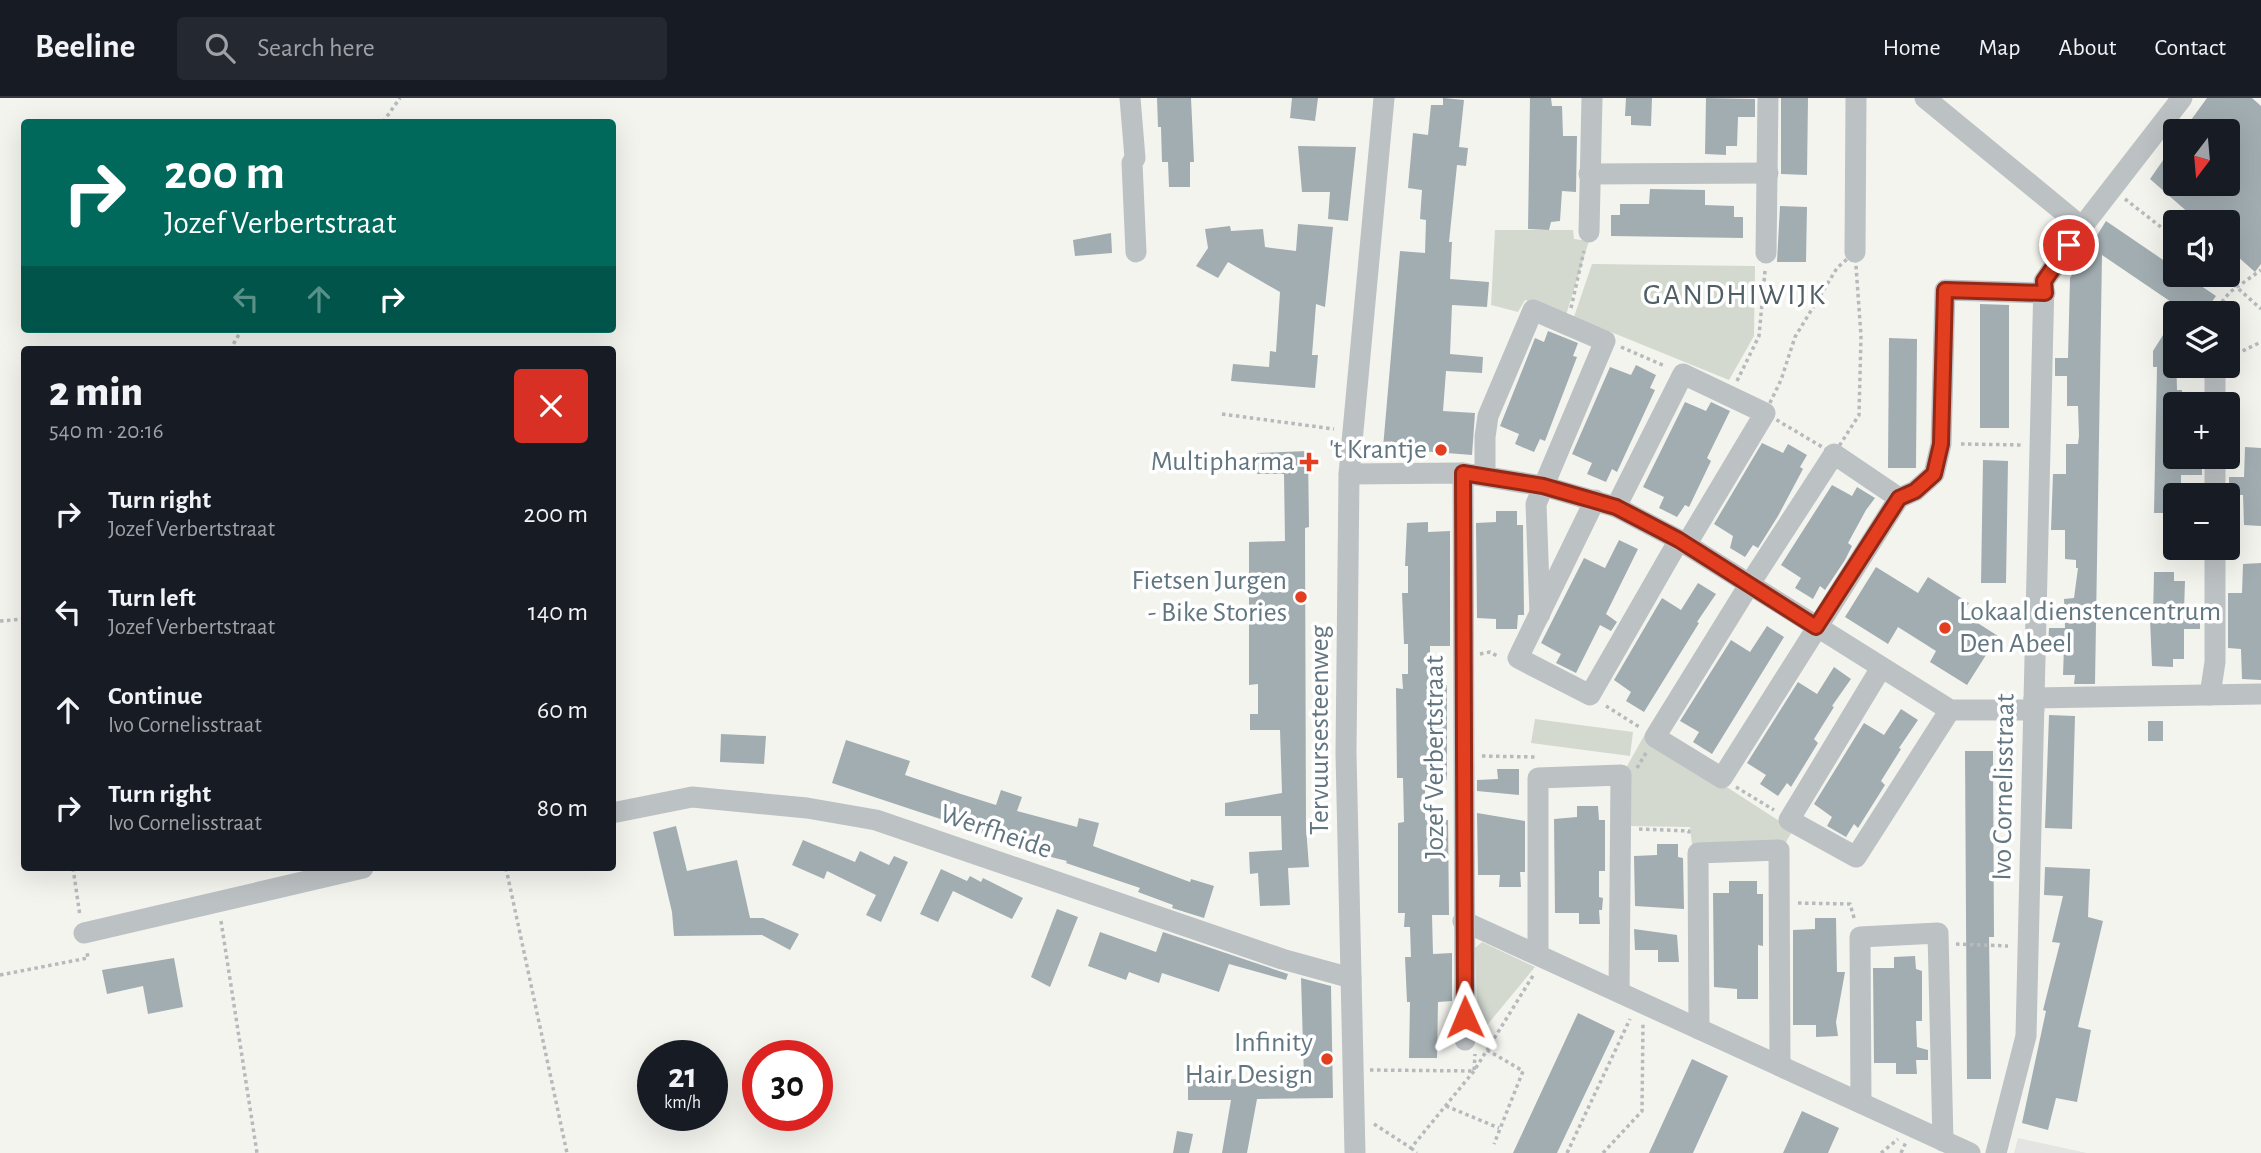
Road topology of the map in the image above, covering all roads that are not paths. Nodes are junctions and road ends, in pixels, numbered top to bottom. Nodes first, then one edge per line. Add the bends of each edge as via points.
1 (1130, 98) edge
2 (1384, 98) edge
3 (1592, 98) edge
4 (1768, 98) edge
5 (1856, 98) edge
6 (1925, 98) edge
7 (2182, 98) edge
8 (1768, 173) junction
9 (1590, 174) junction
10 (2082, 227) junction
11 (1589, 232) road end
12 (1136, 252) dead end
13 (1766, 253) road end
14 (1855, 253) road end
15 (2045, 293) junction
16 (1463, 473) junction
17 (1349, 474) junction
18 (1485, 476) junction
19 (1543, 486) junction
20 (1899, 498) junction
21 (1595, 500) junction
22 (1616, 507) junction
23 (1683, 542) junction
24 (2215, 560) edge
25 (1749, 585) junction
26 (1540, 614) junction
27 (1816, 627) junction
28 (1881, 668) junction
29 (2261, 694) edge
30 (2210, 695) junction
31 (2034, 704) junction
32 (1951, 710) junction
33 (616, 812) edge
34 (350, 871) edge
35 (1463, 922) junction
36 (84, 933) road end
37 (1541, 956) junction
38 (1351, 978) junction
39 (1634, 999) junction
40 (1699, 1029) junction
41 (1465, 1040) road end
42 (1780, 1066) junction
43 (1861, 1103) junction
44 (1943, 1141) junction
45 (1355, 1153) edge
46 (1970, 1153) edge
47 (1996, 1153) edge

1 - 12 street
2 - 17 street, Tervuursesteenweg
3 - 9 street
4 - 8 street
5 - 14 street
6 - 10 street
7 - 10 street, Ivo Cornelisstraat
8 - 9 street
8 - 13 street
9 - 11 street
10 - 15 street, Ivo Cornelisstraat via 2044,281
15 - 20 street via 1945,290 1941,444 1934,474
15 - 31 street, Ivo Cornelisstraat
16 - 17 street
16 - 18 street
16 - 35 street, Jozef Verbertstraat
17 - 38 street, Tervuursesteenweg via 1346,753
18 - 19 street
18 - 19 street via 1488,416 1533,310 1605,341
19 - 21 street
19 - 26 street via 1536,504
20 - 25 street via 1834,454
20 - 27 street
21 - 22 street
21 - 26 street
22 - 23 street
22 - 23 street via 1683,374 1765,413
23 - 25 street
23 - 26 street via 1590,695 1518,658
24 - 30 street via 2215,662
25 - 27 street
25 - 27 street via 1655,737 1723,778
27 - 28 street
28 - 32 street
28 - 32 street via 1790,820 1856,857
29 - 30 street
30 - 31 street
31 - 32 street
31 - 47 street, Ivo Cornelisstraat via 2026,1036
33 - 38 street, Werfheide via 692,797 807,808 876,821 1282,959
34 - 36 street
35 - 37 street
35 - 41 street, Jozef Verbertstraat
37 - 39 street
37 - 39 street via 1538,778 1621,775
38 - 45 street, Tervuursesteenweg
39 - 40 street
40 - 42 street
40 - 42 street via 1698,853 1779,850
42 - 43 street
43 - 44 street
43 - 44 street via 1860,937 1938,933
44 - 46 street

